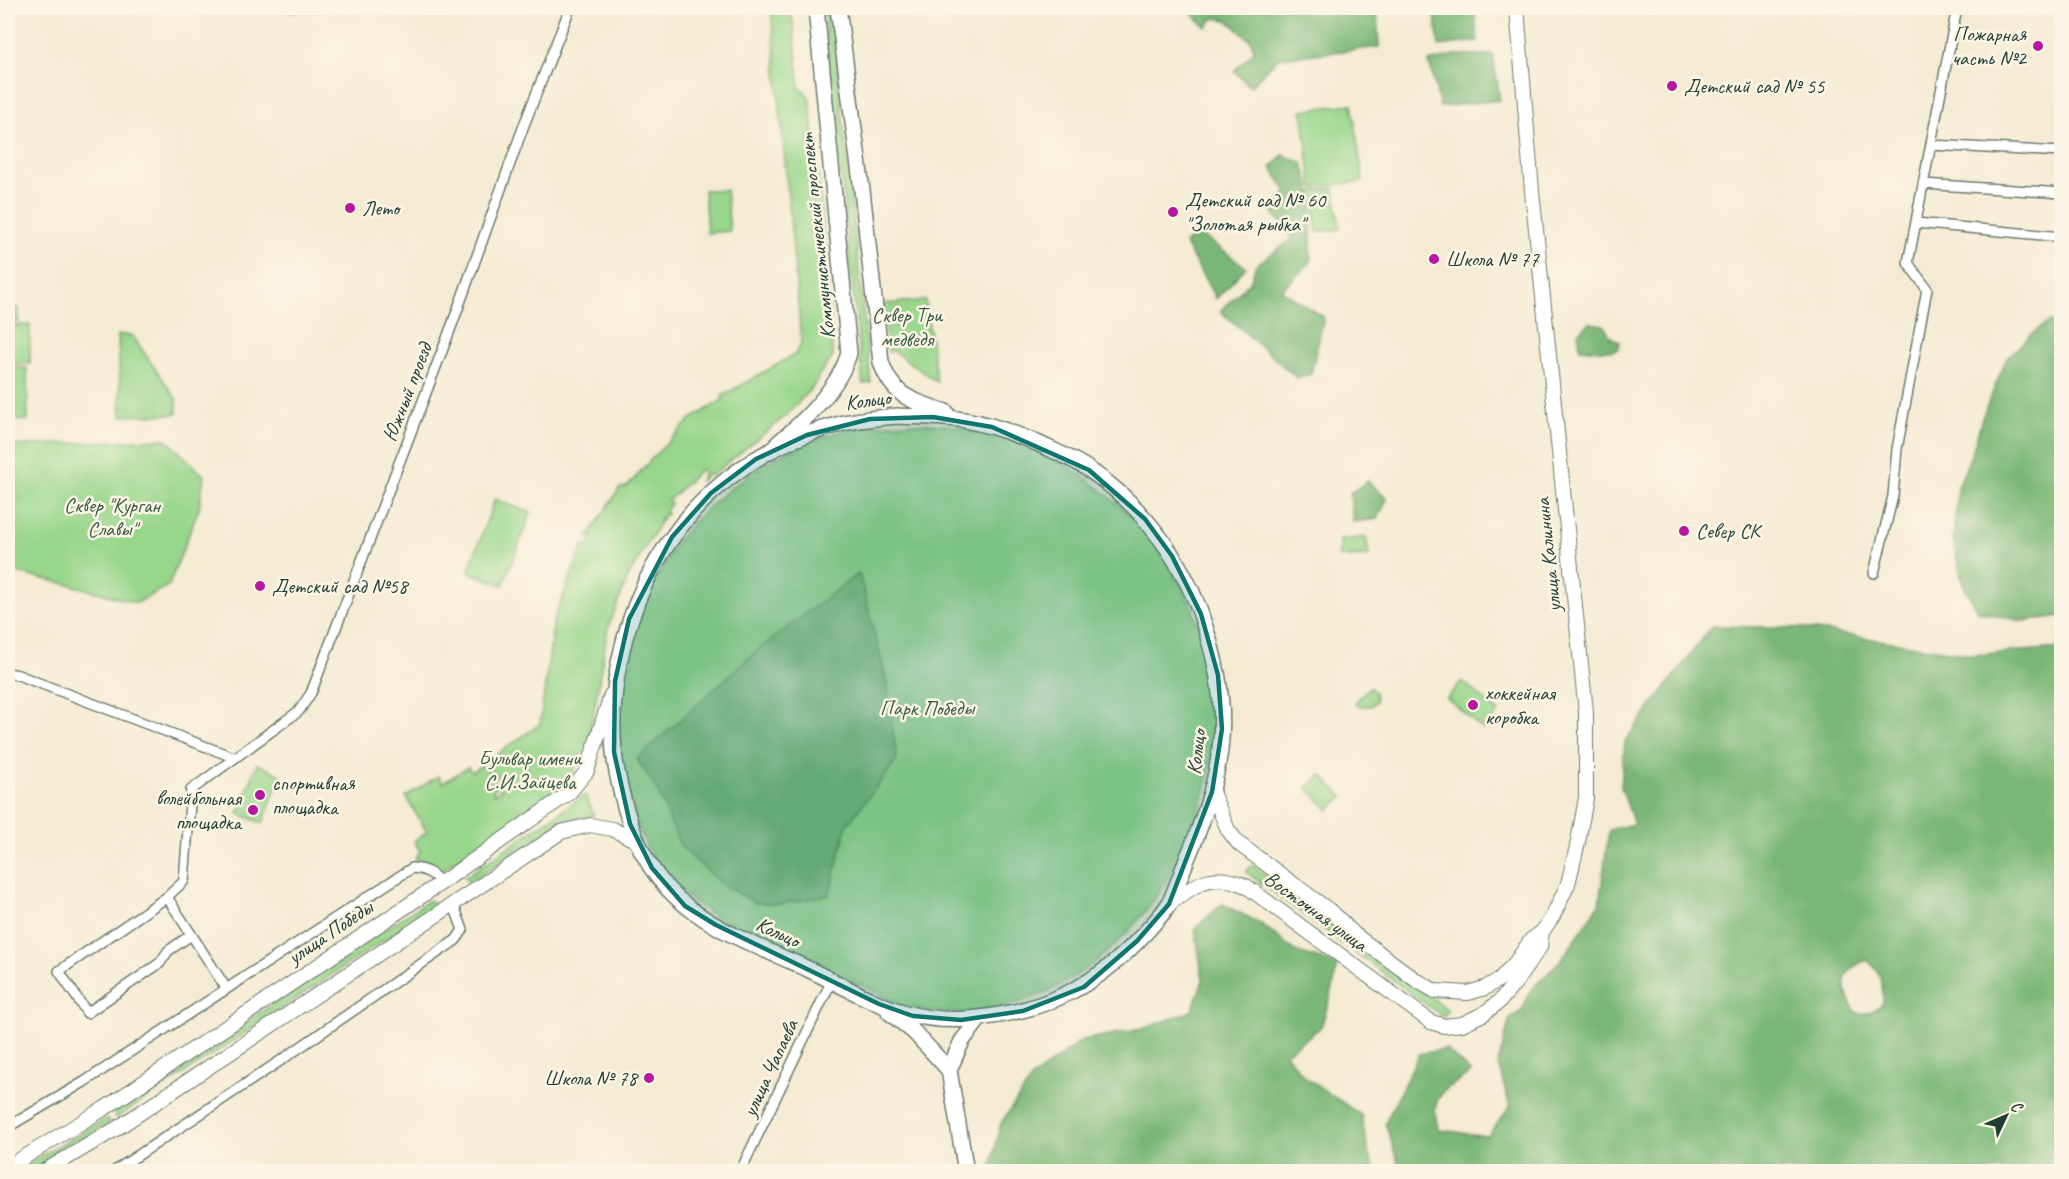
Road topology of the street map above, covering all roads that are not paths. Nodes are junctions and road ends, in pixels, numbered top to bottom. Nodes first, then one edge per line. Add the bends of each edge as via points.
1 (570, 8) edge
2 (816, 8) edge
3 (838, 8) edge
4 (1517, 8) edge
5 (1957, 8) edge
6 (1931, 145) junction
7 (2061, 152) edge
8 (1923, 184) junction
9 (2061, 193) edge
10 (1916, 223) junction
11 (2061, 237) edge
12 (968, 421) junction
13 (756, 459) junction
14 (1874, 573) dead end
15 (8, 673) edge
16 (615, 681) junction
17 (233, 757) junction
18 (1212, 792) junction
19 (637, 841) junction
20 (441, 883) junction
21 (167, 897) junction
22 (453, 903) junction
23 (1168, 904) junction
24 (1542, 932) junction
25 (191, 935) junction
26 (831, 980) junction
27 (226, 988) junction
28 (879, 1005) junction
29 (981, 1018) junction
30 (1431, 1022) joint
31 (949, 1070) junction
32 (8, 1127) edge
33 (8, 1167) edge
34 (43, 1172) edge
35 (113, 1172) edge
36 (740, 1172) edge
37 (966, 1172) edge

1 - 17 street, Южный проезд via 311,693 303,708
2 - 13 main road, Коммунистический проспект via 849,353 843,370 818,404
3 - 12 main road via 881,362 896,390 916,403
4 - 24 main road, улица Калинина via 1586,712 1586,798 1578,842 1568,884
5 - 6 street
6 - 7 street
6 - 8 street
8 - 9 street
8 - 10 street
10 - 11 street
10 - 14 street via 1908,263 1927,289 1897,449 1893,496
12 - 13 main road, Кольцо via 897,416 842,423
12 - 18 main road, Кольцо via 1016,434 1089,470 1145,519 1173,556 1201,614 1218,675 1222,729
13 - 16 main road, Кольцо via 711,493 672,537 648,576 629,619
15 - 17 street
16 - 19 main road, Кольцо via 615,765
16 - 20 main road, улица Победы via 587,771 569,793
17 - 21 street, Южный проезд via 191,790 184,881
18 - 23 main road, Кольцо
18 - 24 main road via 1228,830 1239,844 1334,914 1371,947 1435,991 1468,993 1485,988 1500,979
19 - 22 main road via 612,829 590,825 561,832
19 - 26 main road, Кольцо via 665,886 686,906 733,934
20 - 22 main road
20 - 27 street via 424,869 412,868
20 - 33 main road, улица Победы
21 - 25 street
21 - 25 street, Южный проезд via 59,971 87,1013 160,963 168,951
22 - 34 main road via 117,1128
22 - 35 street via 463,930 456,940
23 - 29 main road, Кольцо via 1118,960 1084,987 1023,1011
23 - 30 main road, Восточная улица via 1198,884 1214,879 1238,882
24 - 30 main road, улица Калинина via 1540,947 1499,1002 1462,1024 1444,1026
25 - 27 street
26 - 28 main road, Кольцо
26 - 36 street, улица Чапаева
27 - 32 street
28 - 29 main road, Кольцо via 928,1020
28 - 31 main road via 915,1032
29 - 31 main road via 962,1041
31 - 37 main road

